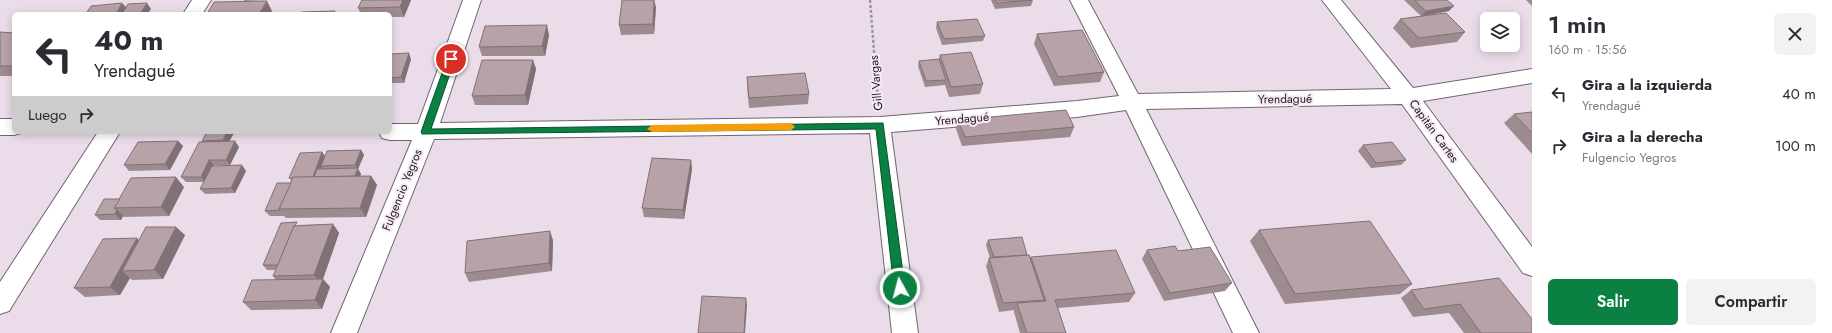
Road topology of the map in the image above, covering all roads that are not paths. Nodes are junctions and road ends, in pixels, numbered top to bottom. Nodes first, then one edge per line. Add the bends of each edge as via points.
1 (202, 0) edge
2 (472, 0) edge
3 (1079, 0) edge
4 (1331, 0) edge
5 (193, 12) edge
6 (1532, 76) edge
7 (1408, 96) junction
8 (1132, 102) junction
9 (880, 125) junction
10 (0, 127) edge
11 (12, 127) edge
12 (392, 132) edge
13 (426, 132) junction
14 (108, 134) edge
15 (1532, 266) edge
16 (0, 302) edge
17 (344, 333) edge
18 (905, 333) edge
19 (1246, 333) edge

1 - 5 street
2 - 13 street, Fulgencio Yegros
3 - 8 street
4 - 7 street, Capitán Cartes
6 - 7 street, Yrendagué
7 - 8 street, Yrendagué
7 - 15 street, Capitán Cartes
8 - 9 street, Yrendagué
8 - 19 street
9 - 13 street, Yrendagué
9 - 18 street, Gill Vargas
10 - 11 street
12 - 13 street, Yrendagué
13 - 17 street, Fulgencio Yegros
14 - 16 street

